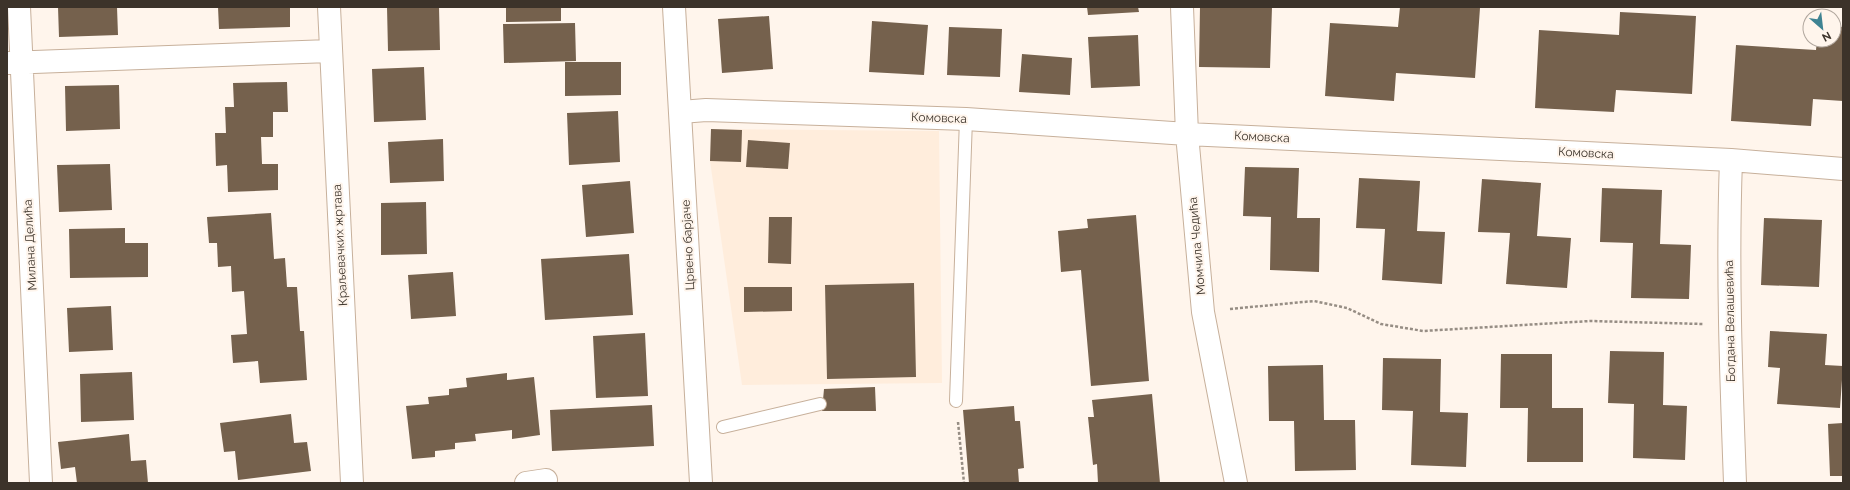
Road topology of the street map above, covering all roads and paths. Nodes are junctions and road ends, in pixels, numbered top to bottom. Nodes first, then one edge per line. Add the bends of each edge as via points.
1 (19, 7) edge
2 (329, 7) edge
3 (674, 7) edge
4 (1182, 7) edge
5 (330, 51) junction
6 (14, 63) edge
7 (681, 112) junction
8 (966, 119) junction
9 (1187, 134) junction
10 (1731, 160) junction
11 (1843, 168) edge
12 (1203, 312) junction
13 (1729, 324) junction
14 (956, 401) joint
15 (820, 404) dead end
16 (723, 427) dead end
17 (41, 483) edge
18 (352, 483) edge
19 (701, 483) edge
20 (964, 483) edge
21 (1236, 483) edge
22 (1735, 483) edge

1 - 6 street, Милана Делића
2 - 5 street, Краљевачких жртава
3 - 7 street, Црвено барјаче
4 - 9 street, Момчила Чедића
5 - 6 street
5 - 18 street, Краљевачких жртава
6 - 17 street, Милана Делића
7 - 8 street, Комовска via 706,110
7 - 19 street, Црвено барјаче
8 - 9 street, Комовска
8 - 14 lane
9 - 10 street, Комовска
9 - 12 street, Момчила Чедића
10 - 11 street, Комовска
10 - 13 street, Богдана Велашевића
12 - 13 path via 1314,301 1347,308 1381,324 1422,331 1590,321
12 - 21 street, Момчила Чедића
13 - 22 street, Богдана Велашевића
14 - 20 path
15 - 16 lane

